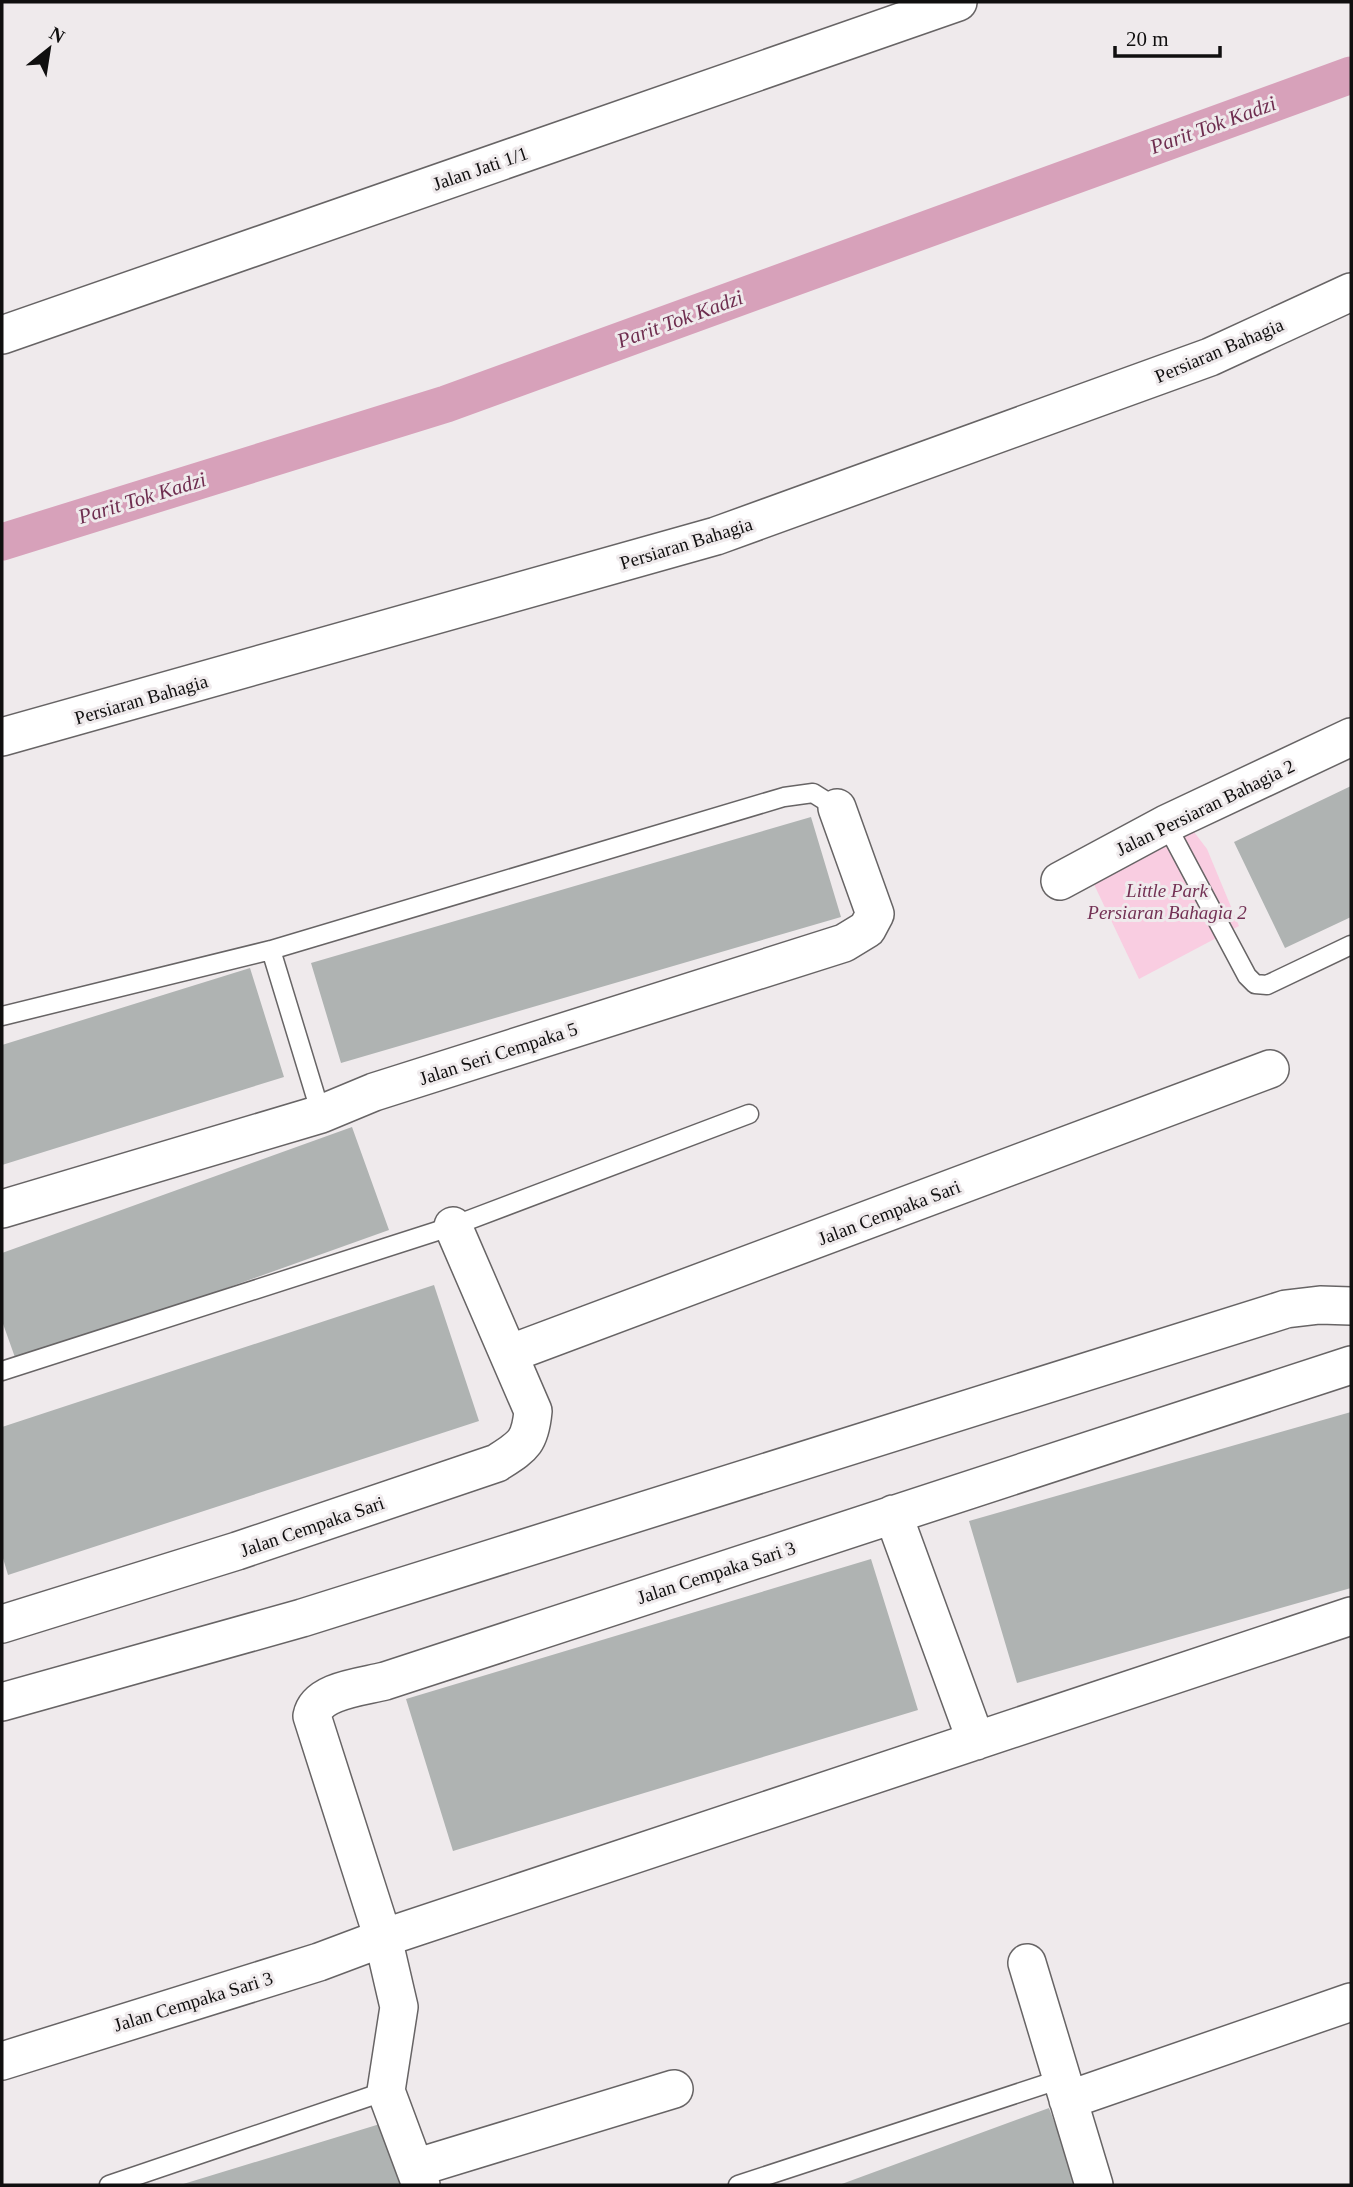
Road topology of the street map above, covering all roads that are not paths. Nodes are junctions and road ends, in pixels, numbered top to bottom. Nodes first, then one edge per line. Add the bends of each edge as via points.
1 (958, 2) edge
2 (1351, 292) edge
3 (2, 335) edge
4 (2, 737) edge
5 (1351, 737) edge
6 (837, 808) joint
7 (1166, 824) junction
8 (1060, 881) dead end
9 (1351, 945) edge
10 (271, 950) junction
11 (2, 1016) edge
12 (1269, 1069) dead end
13 (321, 1114) junction
14 (749, 1114) dead end
15 (2, 1209) edge
16 (453, 1226) junction
17 (1351, 1306) edge
18 (509, 1354) junction
19 (1351, 1365) edge
20 (2, 1369) edge
21 (893, 1514) junction
22 (1351, 1616) edge
23 (2, 1623) edge
24 (2, 1702) edge
25 (976, 1741) junction
26 (383, 1938) junction
27 (1027, 1963) dead end
28 (1351, 2002) edge
29 (2, 2061) edge
30 (674, 2089) dead end
31 (1064, 2089) junction
32 (386, 2091) junction
33 (418, 2177) edge
34 (109, 2185) edge
35 (738, 2185) edge
36 (1094, 2185) edge

1 - 3 street, Jalan Jati 1/1
2 - 4 street, Persiaran Bahagia via 1210,357 716,536
5 - 7 street, Jalan Persiaran Bahagia 2
6 - 10 lane via 813,793 784,797
6 - 13 street, Jalan Seri Cempaka 5 via 875,914 867,929 844,943 374,1092
7 - 8 street, Jalan Persiaran Bahagia 2
7 - 9 lane via 1255,984 1267,985
10 - 11 lane
10 - 13 lane
12 - 18 street, Jalan Cempaka Sari
13 - 15 street, Jalan Seri Cempaka 5
14 - 16 lane
16 - 18 street, Jalan Cempaka Sari
16 - 20 lane
17 - 24 street via 1286,1309 302,1618
18 - 23 street, Jalan Cempaka Sari via 533,1411 531,1433 519,1448 497,1462 237,1551
19 - 21 street, Jalan Cempaka Sari 3
21 - 25 street
21 - 26 street, Jalan Cempaka Sari 3 via 323,1698 312,1716
22 - 25 street, Jalan Cempaka Sari 3
25 - 26 street, Jalan Cempaka Sari 3
26 - 29 street, Jalan Cempaka Sari 3
26 - 32 street via 399,2007
27 - 31 street
28 - 31 street
30 - 33 street
31 - 35 lane
31 - 36 street
32 - 33 street
32 - 34 lane

